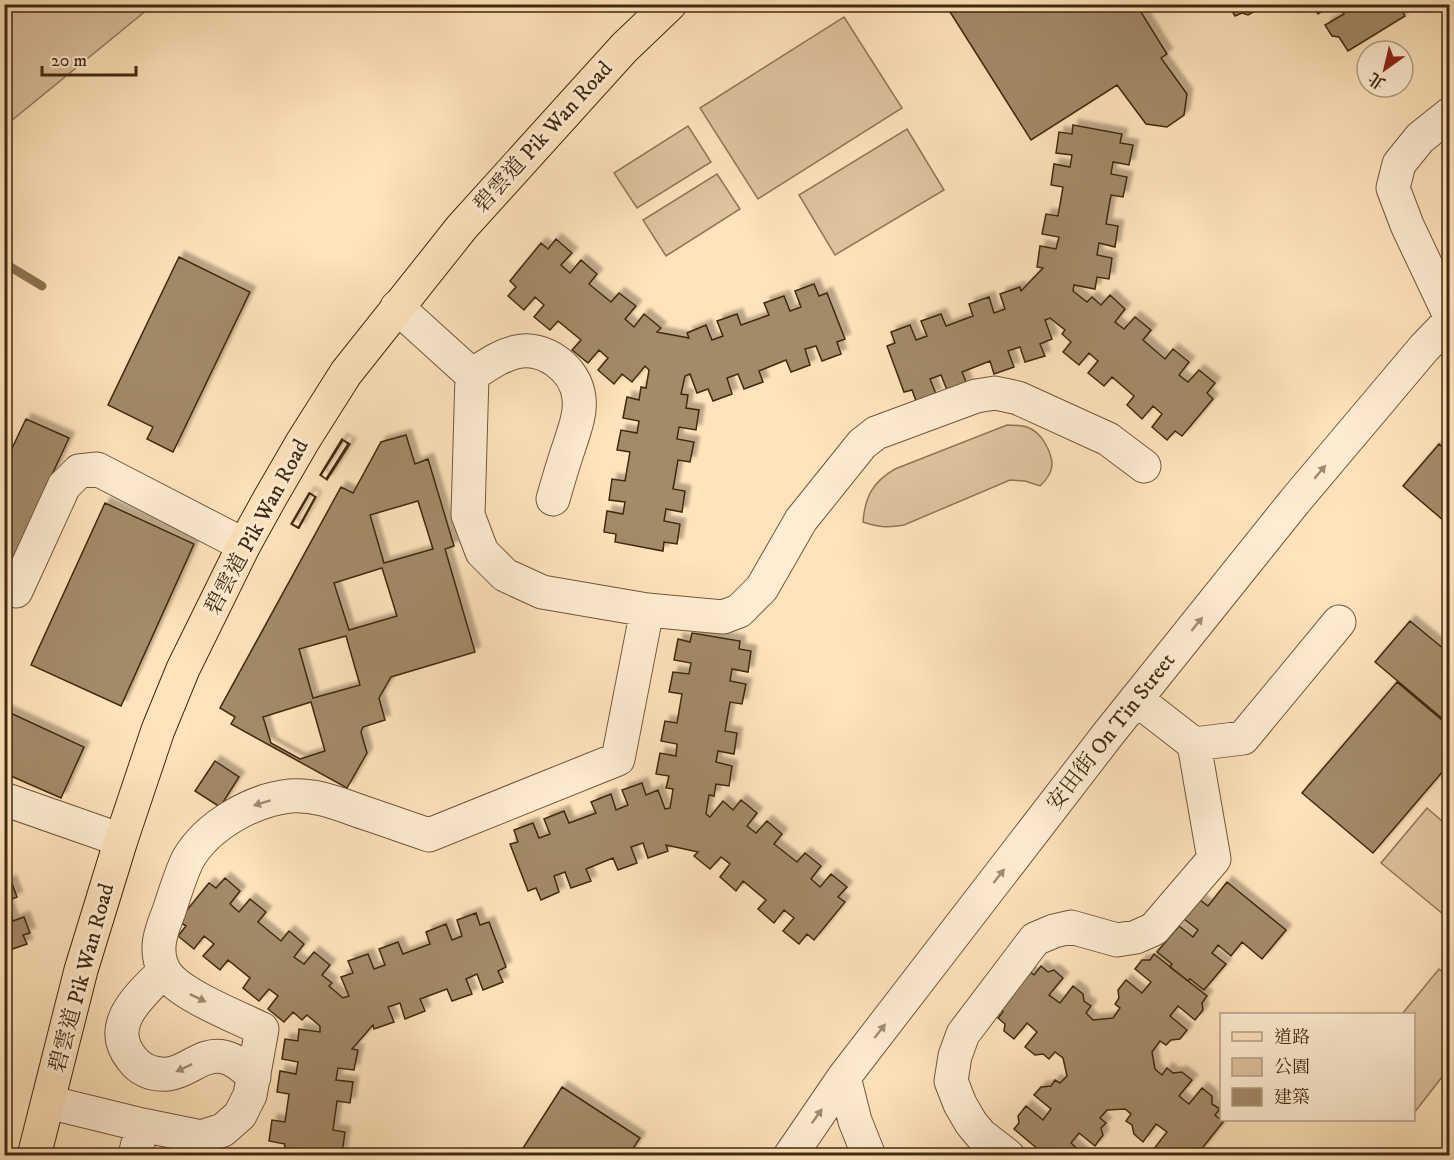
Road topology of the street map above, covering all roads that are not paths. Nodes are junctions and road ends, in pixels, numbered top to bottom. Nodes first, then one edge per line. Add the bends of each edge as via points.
1 (670, 4) edge
2 (1449, 114) edge
3 (397, 307) junction
4 (1449, 319) edge
5 (472, 375) junction
6 (1144, 466) dead end
7 (553, 499) dead end
8 (244, 545) junction
9 (16, 591) dead end
10 (647, 610) junction
11 (1339, 622) dead end
12 (1136, 699) junction
13 (1194, 744) junction
14 (4, 799) edge
15 (121, 840) junction
16 (164, 971) junction
17 (254, 1077) junction
18 (844, 1077) junction
19 (48, 1102) junction
20 (138, 1144) edge
21 (34, 1155) edge
22 (789, 1155) edge
23 (869, 1155) edge
24 (1008, 1155) edge

1 - 3 main road, 碧雲道 Pik Wan Road via 624,48 462,226
2 - 4 street via 1420,138 1399,164 1393,188
3 - 5 street
3 - 8 main road, 碧雲道 Pik Wan Road via 324,407
12 -> 4 street, 安田街 On Tin Street
5 - 7 street via 499,357 519,351 540,352 558,362 572,377 579,397 578,418
5 - 10 street via 468,515 482,552 505,576 542,592
6 - 10 street via 1108,439 1018,398 994,393 976,396 876,433 862,444 801,520 762,588 739,611 723,617
8 - 9 street via 97,469 79,471 64,486
8 - 15 main road, 碧雲道 Pik Wan Road via 183,669
10 -> 16 street via 618,759 429,835 320,797 289,796 259,803 231,816 207,836 188,860 159,938 158,955
11 - 13 street via 1244,738
12 - 13 street
18 -> 12 street, 安田街 On Tin Street
13 - 24 street via 1214,859 1154,928 1136,937 1117,940 1071,927 1035,939 963,1034 951,1081 970,1123
14 - 15 street
15 - 19 main road, 碧雲道 Pik Wan Road via 81,970
16 -> 17 street via 175,985 190,994 262,1029
17 -> 16 street via 240,1064 223,1057 205,1058 171,1074 154,1074 137,1066 123,1042 126,1014
17 - 20 street via 240,1115 223,1130 201,1137
22 -> 18 street, 安田街 On Tin Street
18 - 23 street
19 - 20 street
19 - 21 main road, 碧雲道 Pik Wan Road

